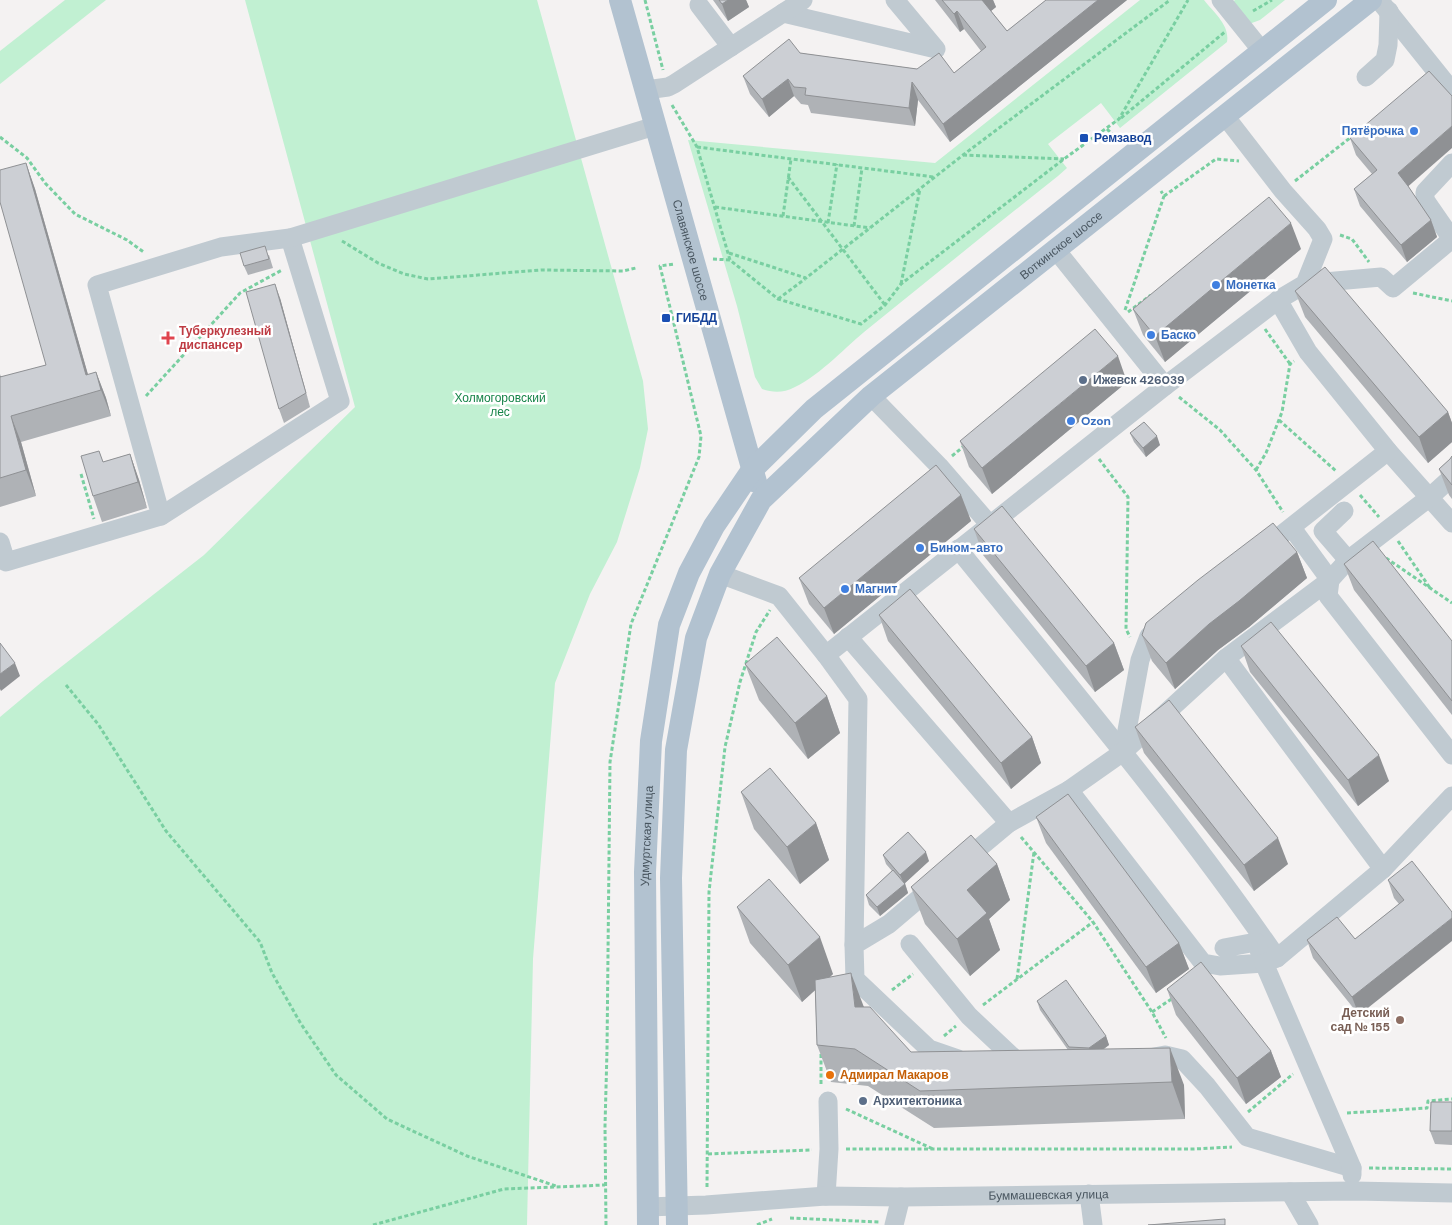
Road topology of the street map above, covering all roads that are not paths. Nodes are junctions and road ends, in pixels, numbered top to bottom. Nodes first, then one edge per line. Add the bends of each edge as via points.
1 (620, 0) edge
2 (803, 0) edge
3 (895, 0) edge
4 (1221, 0) edge
5 (1326, 0) edge
6 (1380, 4) edge
7 (699, 5) dead end
8 (783, 13) junction
9 (731, 47) junction
10 (1262, 51) junction
11 (1366, 77) dead end
12 (646, 90) junction
13 (1452, 91) edge
14 (1225, 116) junction
15 (656, 126) junction
16 (1452, 164) edge
17 (290, 238) junction
18 (1452, 239) edge
19 (1056, 250) junction
20 (1305, 284) junction
21 (1278, 300) junction
22 (1165, 386) junction
23 (871, 396) junction
24 (1388, 451) junction
25 (752, 470) junction
26 (1452, 478) edge
27 (1430, 497) junction
28 (761, 500) junction
29 (1344, 511) dead end
30 (162, 516) junction
31 (1452, 523) edge
32 (990, 525) junction
33 (1292, 528) junction
34 (0, 542) edge
35 (958, 549) junction
36 (1348, 560) junction
37 (1244, 564) edge
38 (720, 574) junction
39 (1330, 580) junction
40 (1173, 618) edge
41 (848, 637) junction
42 (826, 656) junction
43 (1226, 658) junction
44 (1123, 752) junction
45 (1452, 755) edge
46 (1069, 790) junction
47 (1452, 796) edge
48 (1009, 823) junction
49 (1383, 869) junction
50 (910, 944) dead end
51 (854, 945) junction
52 (1224, 948) dead end
53 (1271, 960) junction
54 (1128, 1062) edge
55 (828, 1100) road end
56 (648, 1122) junction
57 (674, 1122) junction
58 (1352, 1168) junction
59 (1354, 1191) junction
60 (1290, 1192) junction
61 (1452, 1193) edge
62 (1089, 1194) junction
63 (826, 1196) junction
64 (901, 1197) junction
65 (647, 1216) edge
66 (676, 1216) edge
67 (894, 1224) edge
68 (1093, 1225) edge
69 (1308, 1225) edge

1 - 12 main road, Славянское шоссе
2 - 8 street
3 - 8 street via 936,49
4 - 10 street
5 - 10 main road, Воткинское шоссе
6 - 11 street via 1388,45 1385,60
6 - 13 street
6 - 14 main road, Воткинское шоссе
7 - 9 street
8 - 9 street
9 - 12 street via 668,87
10 - 25 main road, Воткинское шоссе via 814,409
12 - 15 main road, Славянское шоссе
14 - 19 main road, Воткинское шоссе
14 - 20 street via 1322,239
15 - 17 street
15 - 25 main road, Славянское шоссе
16 - 18 street via 1425,192 1424,200
17 - 30 street via 340,401
17 - 30 street via 221,247 97,285
18 - 20 street via 1387,283
19 - 22 street
19 - 23 main road, Воткинское шоссе
20 - 21 street
21 - 22 street
21 - 24 street via 1308,352
22 - 32 street
23 - 28 main road, Воткинское шоссе
23 - 32 street via 939,466
24 - 27 street
24 - 33 street
25 - 28 main road, Славянское шоссе
25 - 56 main road, Удмуртская улица via 714,526 689,572 669,625 651,741 645,872
26 - 27 street
27 - 31 street
27 - 36 street
28 - 38 main road, Удмуртская улица
29 - 36 street via 1323,531
30 - 34 street via 6,562
32 - 35 street
33 - 37 street
33 - 39 street
35 - 41 street
35 - 44 street
36 - 39 street
38 - 42 street via 779,596
38 - 57 main road, Удмуртская улица via 696,638 676,750 671,878
39 - 43 street
39 - 45 street via 1328,596
40 - 44 street via 1149,636 1140,660
41 - 42 street
41 - 48 street
42 - 51 street via 858,699
43 - 44 street
43 - 49 street
44 - 46 street
44 - 53 street via 1251,920
46 - 48 street
46 - 53 street via 1203,963 1220,966
47 - 49 street
48 - 51 street via 889,924
49 - 53 street
50 - 51 street via 969,1016 1027,1063 959,1060 929,1049 855,979
52 - 53 street via 1256,942
53 - 58 street via 1307,1062
54 - 58 street via 1164,1055 1182,1059 1247,1137
55 - 63 street
56 - 57 main road
56 - 65 main road, Удмуртская улица
57 - 66 main road, Удмуртская улица
58 - 59 street
59 - 60 street, Буммашевская улица
59 - 61 street, Буммашевская улица
60 - 62 street, Буммашевская улица
60 - 69 street
62 - 64 street, Буммашевская улица
62 - 68 street
63 - 64 street, Буммашевская улица
63 - 66 street, Буммашевская улица
64 - 67 street
65 - 66 street, Буммашевская улица

